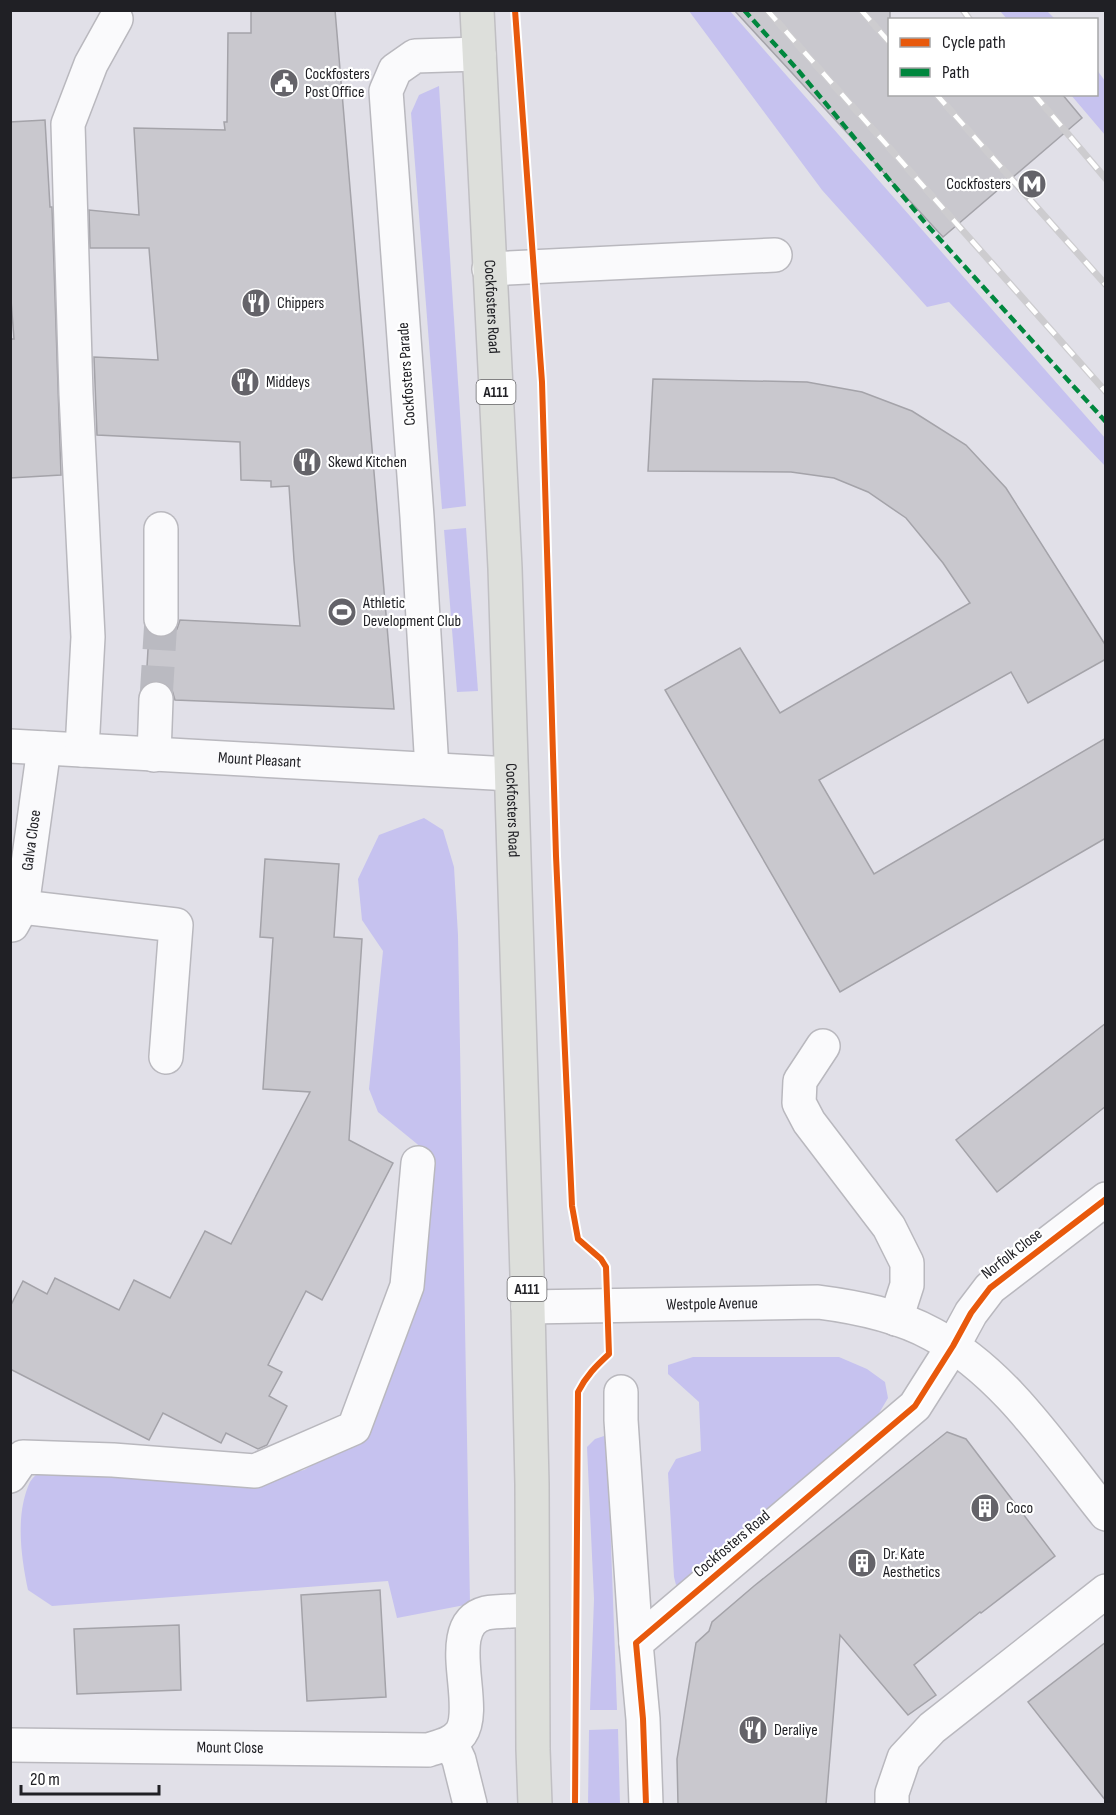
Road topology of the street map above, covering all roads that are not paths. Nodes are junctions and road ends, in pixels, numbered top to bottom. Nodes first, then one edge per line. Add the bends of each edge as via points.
1 (477, 10) edge
2 (116, 19) dead end
3 (479, 54) junction
4 (775, 255) dead end
5 (489, 269) junction
6 (161, 529) dead end
7 (161, 619) tunnel mouth
8 (156, 699) tunnel mouth
9 (10, 746) edge
10 (44, 748) junction
11 (82, 750) junction
12 (154, 754) junction
13 (432, 769) junction
14 (511, 774) junction
15 (16, 917) edge
16 (823, 1046) dead end
17 (166, 1057) dead end
18 (418, 1163) dead end
19 (1106, 1199) edge
20 (528, 1307) junction
21 (896, 1319) junction
22 (953, 1346) junction
23 (621, 1392) dead end
24 (10, 1476) edge
25 (1106, 1514) edge
26 (1106, 1591) edge
27 (532, 1610) junction
28 (636, 1643) junction
29 (451, 1743) junction
30 (10, 1745) edge
31 (470, 1804) edge
32 (535, 1804) edge
33 (646, 1804) edge
34 (892, 1804) edge

1 - 3 main road, Cockfosters Road / A111
2 - 11 street via 91,64 68,124 75,383 88,637
3 - 5 main road, Cockfosters Road / A111
3 - 13 street, Cockfosters Parade via 415,56 395,70 386,91
4 - 5 street
5 - 14 main road, Cockfosters Road / A111
6 - 7 street
8 - 12 street
9 - 10 street, Mount Pleasant
10 - 11 street, Mount Pleasant
10 - 15 street, Galva Close
11 - 12 street, Mount Pleasant
12 - 13 street, Mount Pleasant
13 - 14 street, Mount Pleasant
14 - 20 main road, Cockfosters Road / A111
15 - 17 street via 176,925
16 - 21 street via 800,1081 799,1103 809,1122 889,1227 907,1263 907,1285
18 - 24 street via 407,1286 354,1428 255,1471 22,1457
19 - 22 street, Norfolk Close via 990,1288
20 - 21 street, Westpole Avenue via 818,1302 859,1307
20 - 27 main road, Cockfosters Road / A111
21 - 22 street, Westpole Avenue
22 - 25 street, Westpole Avenue via 996,1380
22 - 28 street, Cockfosters Road via 915,1406
23 - 28 street
26 - 34 street via 932,1728 904,1758
27 - 29 street via 485,1614 473,1620 465,1633 466,1713 462,1732
27 - 32 main road, Cockfosters Road / A111
28 - 33 street
29 - 30 street, Mount Close via 428,1750
29 - 31 street

